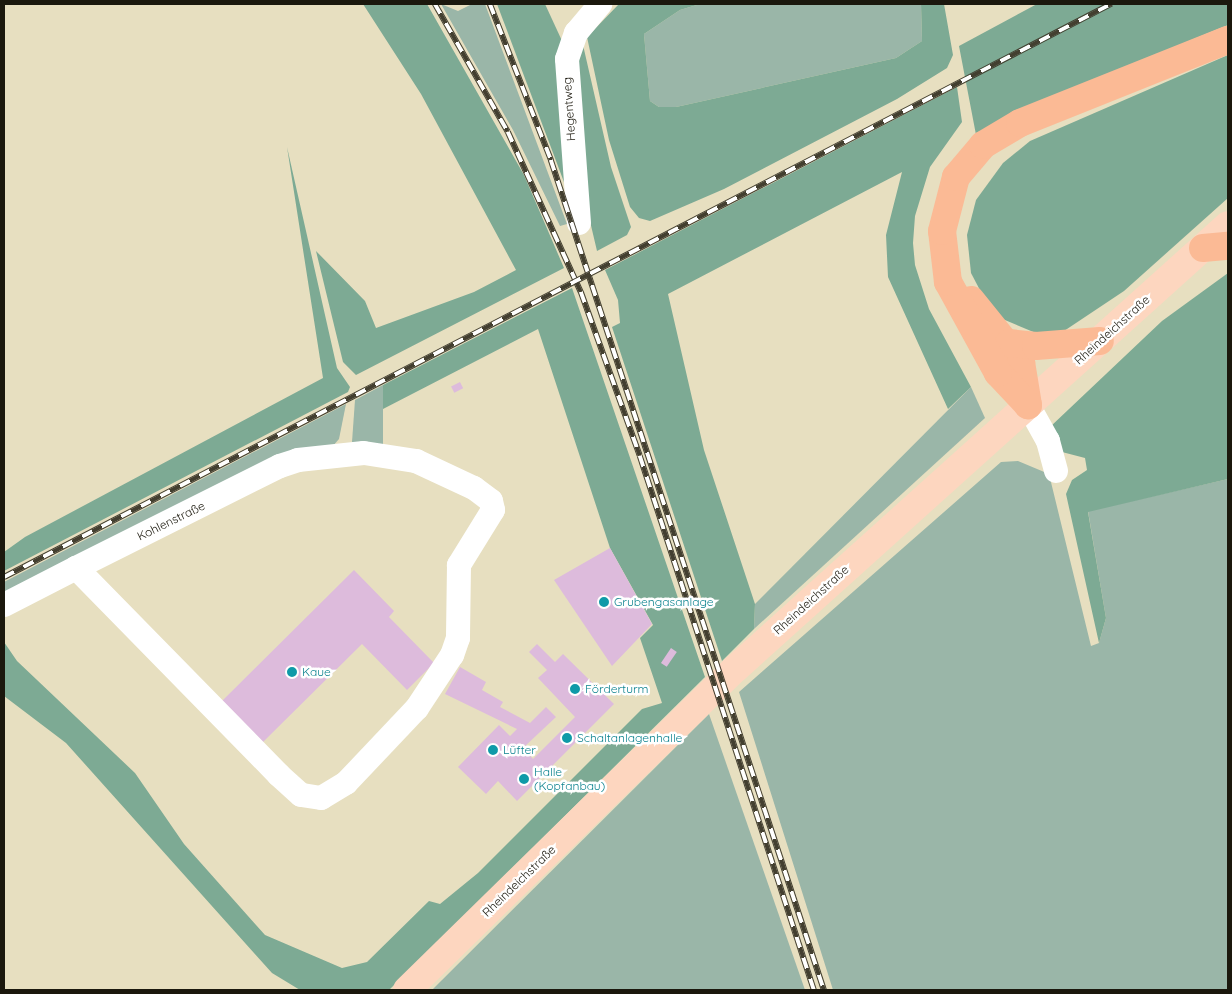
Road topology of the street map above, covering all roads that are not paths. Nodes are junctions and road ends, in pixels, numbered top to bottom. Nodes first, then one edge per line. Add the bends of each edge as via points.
1 (600, 4) edge
2 (1228, 40) edge
3 (1045, 116) junction
4 (579, 223) dead end
5 (1228, 225) edge
6 (1216, 247) edge
7 (1100, 341) junction
8 (1009, 343) junction
9 (1028, 405) junction
10 (1056, 471) dead end
11 (76, 568) junction
12 (4, 605) edge
13 (407, 990) edge

1 - 4 street, Hegentweg via 576,33 568,59
2 - 3 highway
3 - 8 highway via 1006,144 980,172 961,209 957,232 963,279 972,301
3 - 9 highway via 999,134 968,160 956,177 942,231 948,282 960,308 998,373
5 - 6 main road, Rheindeichstraße
6 - 7 main road, Rheindeichstraße
7 - 8 highway via 1036,346
7 - 9 main road, Rheindeichstraße
8 - 9 highway via 1021,362
9 - 10 street via 1048,441
9 - 13 main road, Rheindeichstraße via 736,669
11 - 11 street, Kohlenstraße via 280,466 344,454 383,455 433,466 474,488 491,501 493,510 459,565 458,638 452,655 417,708 333,794 321,798 301,795
11 - 12 street, Kohlenstraße

